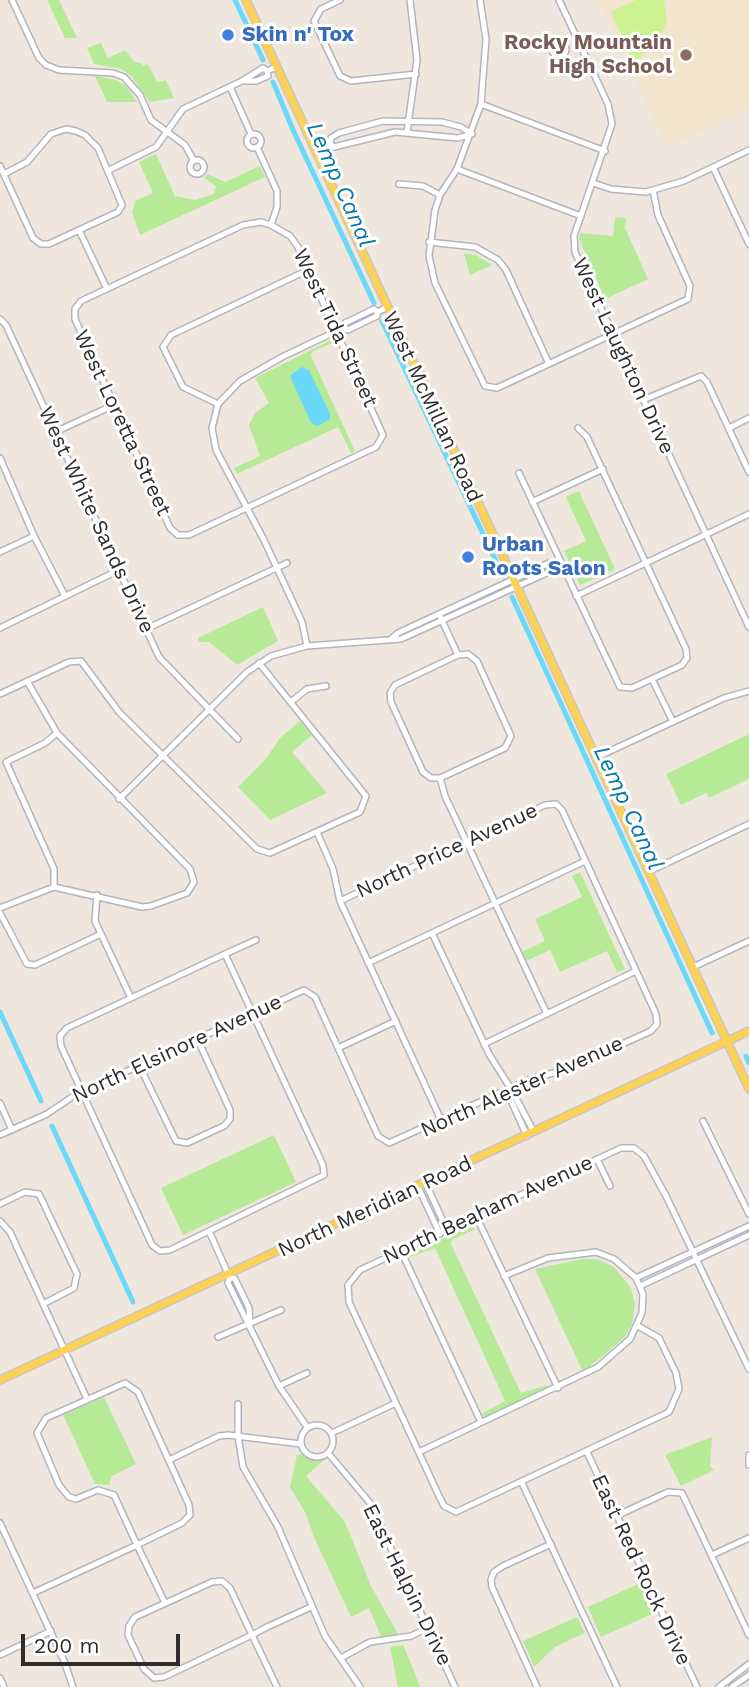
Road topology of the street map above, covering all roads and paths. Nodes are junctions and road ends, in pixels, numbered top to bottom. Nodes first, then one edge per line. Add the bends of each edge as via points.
1 (12, 0) edge
2 (246, 0) edge
3 (341, 0) edge
4 (410, 0) edge
5 (480, 0) edge
6 (559, 0) edge
7 (578, 41) junction
8 (565, 46) dead end
9 (276, 67) junction
10 (416, 74) junction
11 (230, 87) junction
12 (481, 104) junction
13 (408, 120) junction
14 (167, 132) junction
15 (407, 132) junction
16 (251, 134) junction
17 (472, 134) junction
18 (330, 144) junction
19 (257, 147) junction
20 (316, 150) junction
21 (749, 150) edge
22 (605, 151) junction
23 (194, 161) dead end
24 (0, 166) edge
25 (713, 167) junction
26 (457, 169) junction
27 (109, 170) junction
28 (4, 174) junction
29 (593, 183) junction
30 (399, 184) dead end
31 (653, 190) junction
32 (440, 195) junction
33 (581, 216) junction
34 (271, 225) junction
35 (79, 230) junction
36 (429, 242) junction
37 (749, 244) edge
38 (308, 270) junction
39 (107, 289) junction
40 (386, 308) junction
41 (0, 319) edge
42 (340, 330) junction
43 (613, 334) junction
44 (550, 364) junction
45 (643, 400) junction
46 (218, 404) junction
47 (114, 405) junction
48 (749, 418) edge
49 (578, 428) dead end
50 (729, 428) junction
51 (55, 432) junction
52 (0, 458) edge
53 (603, 469) junction
54 (749, 472) edge
55 (519, 473) dead end
56 (532, 502) junction
57 (248, 507) junction
58 (749, 514) edge
59 (705, 534) junction
60 (34, 536) junction
61 (0, 552) edge
62 (287, 562) dead end
63 (560, 562) junction
64 (647, 563) junction
65 (277, 567) junction
66 (119, 570) junction
67 (514, 583) junction
68 (65, 596) junction
69 (576, 596) junction
70 (439, 614) junction
71 (443, 621) junction
72 (749, 627) edge
73 (0, 628) edge
74 (146, 629) junction
75 (391, 639) junction
76 (306, 646) junction
77 (458, 655) junction
78 (259, 663) junction
79 (652, 679) junction
80 (27, 681) junction
81 (326, 686) dead end
82 (749, 691) edge
83 (0, 694) edge
84 (291, 702) junction
85 (208, 709) junction
86 (673, 722) junction
87 (57, 733) junction
88 (238, 739) dead end
89 (162, 755) junction
90 (595, 758) junction
91 (440, 778) junction
92 (120, 799) junction
93 (749, 824) edge
94 (317, 832) junction
95 (466, 841) junction
96 (585, 860) junction
97 (648, 872) junction
98 (54, 887) junction
99 (97, 895) junction
100 (340, 901) junction
101 (495, 903) junction
102 (0, 910) edge
103 (432, 933) junction
104 (101, 934) junction
105 (256, 940) dead end
106 (749, 941) edge
107 (225, 954) junction
108 (368, 963) junction
109 (693, 967) junction
110 (636, 971) junction
111 (131, 998) junction
112 (252, 1012) junction
113 (547, 1014) junction
114 (396, 1021) junction
115 (749, 1031) edge
116 (197, 1038) junction
117 (728, 1042) junction
118 (484, 1044) junction
119 (338, 1048) junction
120 (139, 1065) junction
121 (511, 1089) junction
122 (749, 1089) edge
123 (82, 1091) junction
124 (0, 1103) edge
125 (703, 1121) dead end
126 (442, 1122) junction
127 (12, 1130) junction
128 (531, 1134) junction
129 (0, 1136) edge
130 (597, 1159) junction
131 (422, 1186) junction
132 (610, 1186) dead end
133 (0, 1204) edge
134 (749, 1214) edge
135 (476, 1216) junction
136 (0, 1222) edge
137 (749, 1226) edge
138 (447, 1230) junction
139 (209, 1231) junction
140 (440, 1234) junction
141 (749, 1235) edge
142 (401, 1251) junction
143 (692, 1252) junction
144 (695, 1260) junction
145 (229, 1276) junction
146 (504, 1276) junction
147 (636, 1278) junction
148 (640, 1286) junction
149 (43, 1304) junction
150 (281, 1310) dead end
151 (250, 1322) junction
152 (638, 1326) junction
153 (218, 1337) dead end
154 (64, 1350) junction
155 (749, 1369) edge
156 (307, 1373) dead end
157 (0, 1380) edge
158 (279, 1386) junction
159 (558, 1388) junction
160 (87, 1399) junction
161 (396, 1403) junction
162 (238, 1404) dead end
163 (481, 1422) junction
164 (307, 1427) junction
165 (331, 1433) junction
166 (238, 1436) junction
167 (301, 1444) junction
168 (419, 1452) junction
169 (587, 1452) junction
170 (328, 1453) junction
171 (749, 1455) edge
172 (169, 1460) junction
173 (749, 1465) edge
174 (522, 1483) junction
175 (616, 1516) junction
176 (0, 1523) edge
177 (749, 1538) edge
178 (551, 1544) junction
179 (137, 1545) junction
180 (712, 1555) junction
181 (33, 1593) junction
182 (165, 1603) junction
183 (311, 1607) junction
184 (430, 1627) junction
185 (51, 1631) junction
186 (252, 1635) junction
187 (749, 1635) edge
188 (0, 1655) edge
189 (341, 1658) junction
190 (749, 1664) edge
191 (749, 1675) edge
192 (0, 1678) edge
193 (4, 1687) edge
194 (74, 1687) edge
195 (277, 1687) edge
196 (360, 1687) edge
197 (455, 1687) edge
198 (537, 1687) edge
199 (617, 1687) edge
200 (697, 1687) edge
201 (719, 1687) edge
202 (732, 1687) edge

1 - 14 street via 46,65 124,77 140,95 151,120
2 - 9 main road, West McMillan Road
3 - 10 street via 321,9 315,25 345,80
4 - 10 street via 417,36
5 - 12 street via 485,39
6 - 7 street, West Laughton Drive
7 - 8 street
7 - 22 street, West Laughton Drive via 611,113
9 - 11 street via 263,68
9 - 20 main road, West McMillan Road
10 - 13 street
11 - 14 street via 183,109
11 - 16 street
12 - 17 street
12 - 22 street
13 - 15 street
13 - 17 street via 442,122
13 - 18 street via 383,121 338,133
14 - 23 street via 185,145
14 - 27 street via 156,147
15 - 17 street via 458,138
15 - 18 street via 334,147
16 - 19 street via 261,138
16 - 19 street via 248,145
17 - 26 street
18 - 20 street
19 - 34 street via 277,191
20 - 40 main road, West McMillan Road
21 - 25 street
22 - 29 street, West Laughton Drive
24 - 28 street
25 - 31 street
25 - 37 street
26 - 32 street
26 - 33 street
27 - 28 street via 85,135 66,129 55,132 27,162
27 - 35 street via 122,205 118,212
28 - 35 street via 33,238 41,244
29 - 31 street via 629,192
29 - 33 street, West Laughton Drive
30 - 32 street via 423,186
31 - 43 street via 658,215 691,295
32 - 36 street
33 - 43 street, West Laughton Drive via 573,243
34 - 38 street, West Tida Street via 290,236
34 - 39 street via 243,225
35 - 39 street
36 - 44 street via 475,247 498,260
36 - 44 street via 435,283 481,382 489,389
38 - 42 street, West Tida Street
38 - 46 street via 164,342 179,383
39 - 47 street, West Loretta Street via 81,301 75,320
40 - 42 street via 374,309
40 - 67 main road, West McMillan Road
41 - 51 street, West White Sands Drive
42 - 46 street via 240,382
42 - 57 street, West Tida Street via 382,430 382,440 376,447
43 - 44 street
43 - 45 street, West Laughton Drive
45 - 50 street via 701,376
45 - 59 street, West Laughton Drive
46 - 57 street via 212,421 213,443
47 - 51 street
47 - 57 street, West Loretta Street via 170,527 178,535 189,535
48 - 50 street
49 - 53 street
50 - 54 street
51 - 66 street, West White Sands Drive
52 - 60 street
53 - 56 street
53 - 64 street
55 - 56 street
56 - 63 street
57 - 65 street
58 - 59 street
59 - 64 street
59 - 72 street, West Laughton Drive
60 - 61 street
60 - 68 street
62 - 65 street
63 - 67 street
63 - 69 street
64 - 69 street
64 - 79 street via 687,658
65 - 74 street
65 - 76 street via 302,621
66 - 68 street
66 - 74 street, West White Sands Drive
67 - 70 street
67 - 71 street
67 - 90 main road, West McMillan Road
68 - 73 street
69 - 79 street via 616,682 623,689
70 - 71 street
70 - 75 street
71 - 75 street
71 - 77 street
74 - 85 street, West White Sands Drive via 166,667
75 - 76 street
76 - 78 street
77 - 91 street via 395,685 390,693 423,772
77 - 91 street via 468,654 477,662 510,741 505,748
78 - 84 street
78 - 85 street
79 - 86 street
80 - 83 street
80 - 87 street
80 - 89 street via 81,661 107,699
81 - 84 street via 307,689
82 - 86 street
84 - 94 street via 363,789 366,802 360,812
85 - 88 street, West White Sands Drive
85 - 89 street
86 - 90 street
87 - 92 street
87 - 98 street via 6,762 54,869
89 - 92 street
89 - 94 street via 264,853
90 - 97 main road, West McMillan Road
91 - 95 street
92 - 99 street via 190,869 194,882 187,893 151,906
93 - 97 street
94 - 100 street via 334,869
95 - 96 street, North Price Avenue via 556,804
95 - 100 street, North Price Avenue
95 - 101 street
96 - 101 street
96 - 110 street
97 - 109 main road, West McMillan Road
98 - 99 street
98 - 102 street
99 - 104 street via 93,912
100 - 108 street
101 - 103 street
101 - 113 street
102 - 104 street via 27,964 34,965
103 - 108 street
103 - 118 street
104 - 111 street
105 - 107 street
106 - 109 street
107 - 111 street
107 - 112 street
108 - 114 street
109 - 117 main road, West McMillan Road
110 - 113 street
110 - 121 street, North Alester Avenue via 656,1014 657,1024 651,1031
111 - 123 street via 67,1028 60,1036
112 - 116 street, North Elsinore Avenue
112 - 119 street, North Elsinore Avenue via 297,992 309,992
112 - 139 street via 324,1175
113 - 118 street
114 - 119 street
114 - 126 street
115 - 117 main road, North Meridian Road
116 - 120 street, North Elsinore Avenue
116 - 120 street via 230,1110 224,1126 179,1143
117 - 122 main road, West McMillan Road
117 - 128 main road, North Meridian Road
118 - 121 street
119 - 126 street, North Alester Avenue via 378,1136 385,1142 396,1143
120 - 123 street, North Elsinore Avenue
121 - 126 street, North Alester Avenue
121 - 128 street via 509,1096
123 - 127 street, North Elsinore Avenue
123 - 139 street via 152,1245 160,1251 170,1250
124 - 127 street
125 - 134 street
127 - 129 street, North Elsinore Avenue
128 - 131 main road, North Meridian Road
130 - 132 street
130 - 135 street, North Beaham Avenue
130 - 143 street, North Beaham Avenue via 634,1147 644,1156
131 - 138 street
131 - 140 street
131 - 145 main road, North Meridian Road
133 - 149 street via 25,1192 42,1198 77,1274 77,1284
135 - 138 street, North Beaham Avenue
135 - 146 street
136 - 149 street
137 - 143 street
138 - 140 street, North Beaham Avenue
139 - 145 street
140 - 142 street, North Beaham Avenue
141 - 144 street
142 - 161 street, North Beaham Avenue via 360,1270 348,1285 349,1302
142 - 163 street
143 - 144 street
143 - 147 street
144 - 148 street
144 - 155 street
145 - 151 street via 249,1308
145 - 154 main road, North Meridian Road
146 - 147 street via 548,1258 588,1251 614,1259
146 - 159 street
147 - 148 street
148 - 152 street
149 - 154 street
150 - 151 street
151 - 153 street
151 - 158 street
152 - 159 street via 598,1367
152 - 169 street via 662,1343 678,1379 677,1398 665,1415
154 - 157 main road, North Meridian Road
154 - 160 street
156 - 158 street
158 - 164 street
159 - 163 street
160 - 172 street via 130,1384
160 - 179 street via 46,1418 37,1427 38,1439 63,1492 76,1499 98,1490 114,1496
161 - 165 street
161 - 168 street
162 - 166 street
163 - 168 street
164 - 165 street via 323,1426
164 - 167 street
165 - 170 street via 333,1444
166 - 167 street
166 - 172 street via 219,1436
166 - 183 street via 243,1467 278,1527
167 - 170 street via 305,1453 314,1457
168 - 174 street via 444,1506 456,1512
169 - 174 street
169 - 175 street, East Red Rock Drive
170 - 184 street, East Halpin Drive via 370,1503
171 - 173 street
172 - 179 street via 190,1515
174 - 178 street
175 - 180 street via 668,1492 680,1492
175 - 200 street, East Red Rock Drive
176 - 181 street
177 - 180 street
178 - 198 street via 494,1572 492,1587
178 - 199 street
179 - 181 street
179 - 182 street
180 - 187 street
181 - 185 street
182 - 186 street via 222,1581 230,1588
182 - 186 street via 135,1617 129,1626 128,1635 144,1669 154,1678
183 - 186 street
183 - 189 street
184 - 189 street via 411,1636 370,1642
184 - 197 street, East Halpin Drive
185 - 188 street
185 - 194 street
186 - 195 street
189 - 196 street
190 - 201 street
191 - 202 street
192 - 193 street

